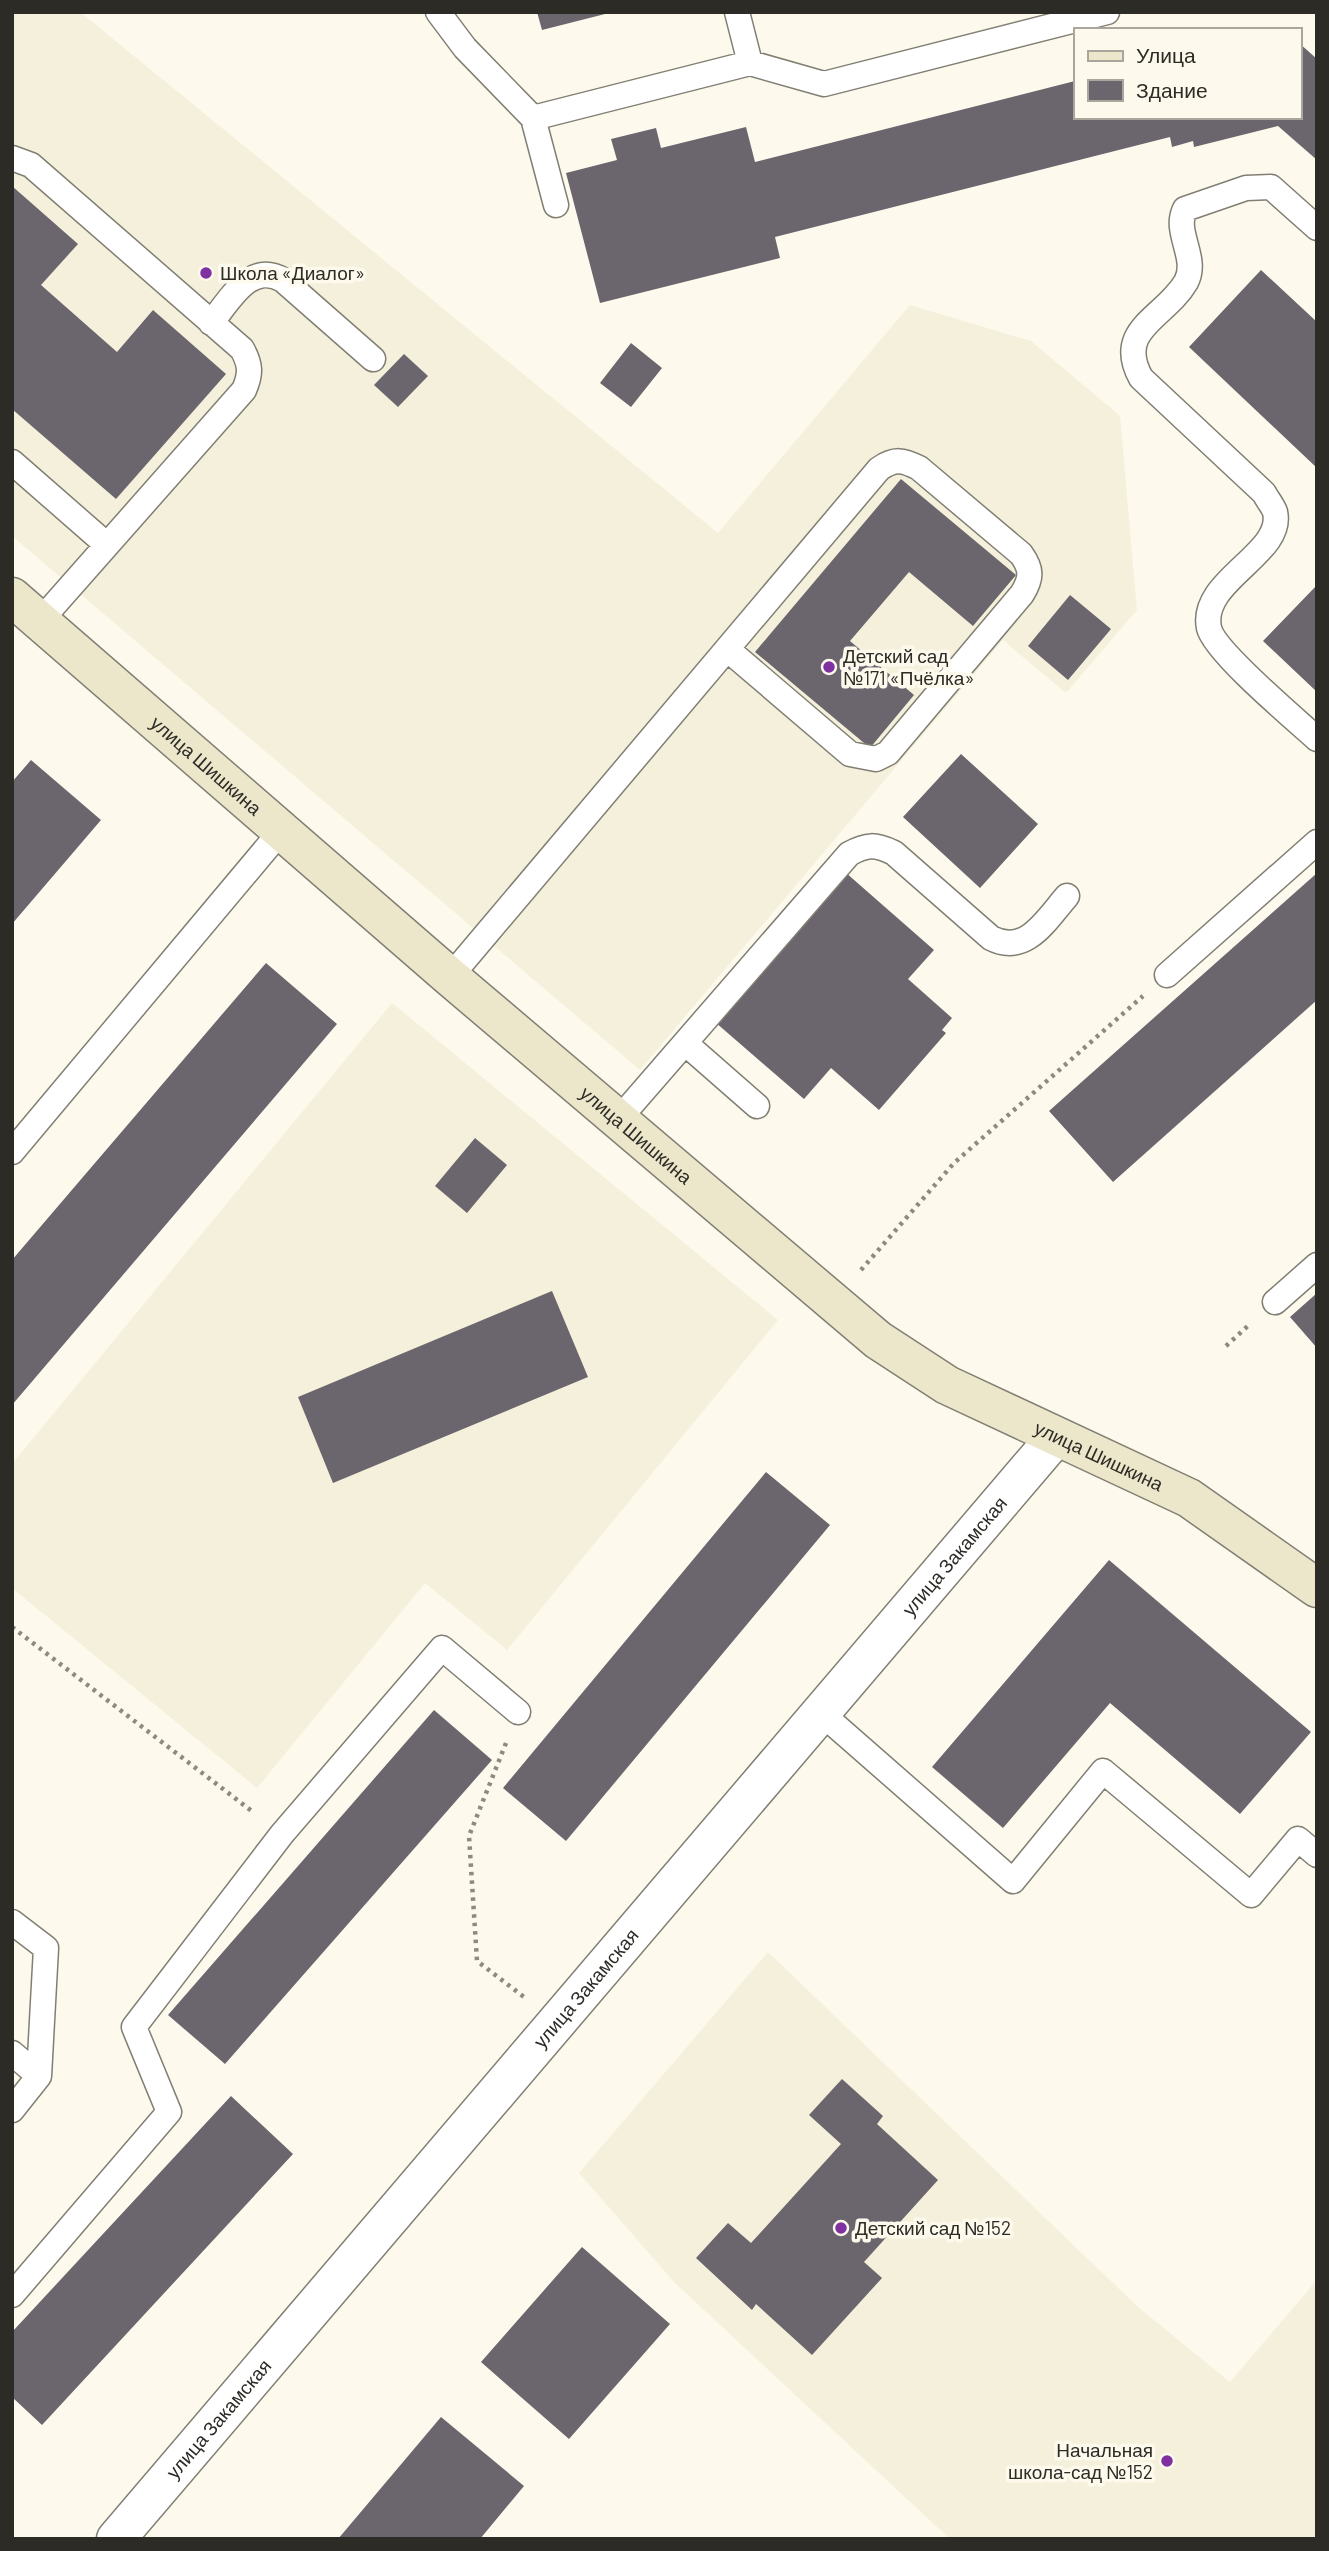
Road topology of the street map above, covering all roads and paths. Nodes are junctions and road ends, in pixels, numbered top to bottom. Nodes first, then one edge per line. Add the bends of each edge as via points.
1 (438, 12) edge
2 (737, 12) edge
3 (1107, 12) edge
4 (750, 63) junction
5 (533, 118) junction
6 (12, 158) edge
7 (556, 205) dead end
8 (1317, 228) edge
9 (211, 323) junction
10 (373, 359) dead end
11 (12, 462) edge
12 (107, 545) junction
13 (12, 597) edge
14 (40, 621) junction
15 (727, 649) junction
16 (1317, 739) edge
17 (281, 831) junction
18 (1317, 842) edge
19 (1067, 896) dead end
20 (1167, 975) joint
21 (450, 977) junction
22 (685, 1043) junction
23 (757, 1105) dead end
24 (618, 1120) junction
25 (12, 1152) edge
26 (1317, 1265) edge
27 (859, 1273) dead end
28 (1275, 1302) dead end
29 (1055, 1437) junction
30 (1317, 1588) edge
31 (12, 1628) edge
32 (517, 1712) joint
33 (820, 1712) junction
34 (282, 1834) junction
35 (1317, 1855) edge
36 (12, 1922) edge
37 (556, 2022) junction
38 (12, 2053) edge
39 (39, 2076) junction
40 (12, 2110) edge
41 (12, 2295) edge
42 (116, 2539) edge

1 - 5 lane via 465,48
2 - 4 lane
3 - 4 lane via 824,84
4 - 5 lane
5 - 7 lane
6 - 9 lane via 31,165
8 - 16 lane via 1271,187 1246,188 1185,209 1181,218 1190,267 1187,280 1141,331 1132,347 1132,362 1141,378 1264,494 1275,512 1274,529 1264,545 1219,592 1210,609 1209,629 1221,649
9 - 10 lane via 250,278 271,273
9 - 12 lane via 242,349 249,363 250,377 244,390
11 - 12 lane
12 - 14 lane
13 - 14 street, улица Шишкина
14 - 17 street, улица Шишкина
15 - 15 lane via 890,461 904,460 919,468 1030,566 1031,580 1022,594 888,753 876,759 850,754
15 - 21 lane
17 - 21 street, улица Шишкина
17 - 25 lane
18 - 20 lane
19 - 22 lane via 1032,935 1019,944 1003,944 894,853 876,845 862,846 849,855
20 - 27 path via 954,1163
21 - 24 street, улица Шишкина
22 - 23 lane
22 - 24 lane
24 - 29 street, улица Шишкина via 877,1340 947,1385
26 - 28 lane
29 - 30 street, улица Шишкина via 1189,1498
29 - 33 street, улица Закамская
31 - 34 path
32 - 34 lane via 442,1648
32 - 37 path via 470,1836 477,1961
33 - 35 lane via 1013,1881 1103,1771 1251,1895 1298,1839
33 - 37 street, улица Закамская
34 - 41 lane via 134,2026 169,2112
36 - 39 lane via 46,1948
37 - 42 street, улица Закамская
38 - 39 lane
39 - 40 lane

